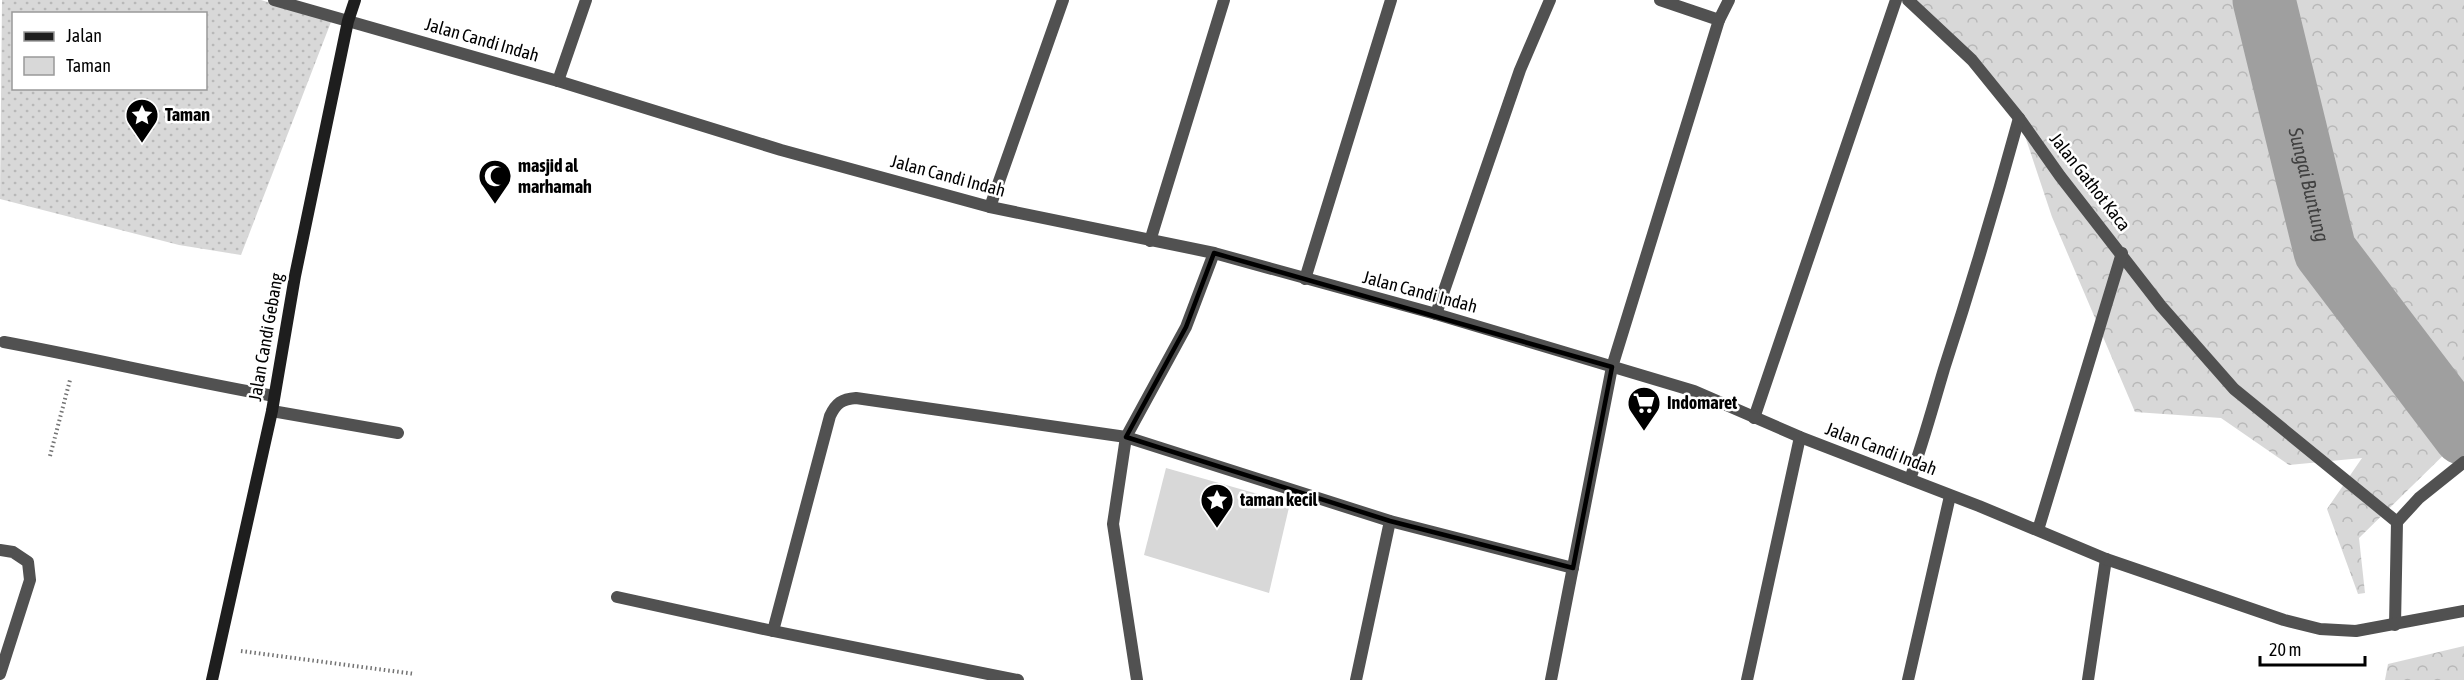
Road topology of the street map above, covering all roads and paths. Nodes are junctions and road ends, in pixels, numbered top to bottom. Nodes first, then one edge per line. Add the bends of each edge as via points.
1 (274, 0) edge
2 (355, 0) edge
3 (586, 0) edge
4 (1063, 0) edge
5 (1224, 0) edge
6 (1391, 0) edge
7 (1550, 0) edge
8 (1660, 0) edge
9 (1729, 0) edge
10 (1896, 0) edge
11 (1908, 0) edge
12 (1719, 20) junction
13 (348, 21) junction
14 (558, 81) junction
15 (2019, 118) junction
16 (990, 207) junction
17 (1150, 241) junction
18 (1214, 253) junction
19 (2122, 253) junction
20 (1305, 279) junction
21 (1436, 314) junction
22 (4, 342) dead end
23 (77, 356) junction
24 (1612, 367) junction
25 (274, 396) junction
26 (272, 411) junction
27 (1754, 418) junction
28 (398, 433) dead end
29 (1126, 437) junction
30 (1800, 437) junction
31 (50, 456) dead end
32 (2464, 462) edge
33 (1910, 479) junction
34 (1950, 496) junction
35 (1390, 521) junction
36 (2397, 522) junction
37 (2038, 530) junction
38 (0, 550) edge
39 (2106, 559) junction
40 (1573, 568) junction
41 (617, 597) dead end
42 (2464, 611) edge
43 (2395, 625) junction
44 (772, 631) junction
45 (220, 649) junction
46 (0, 674) edge
47 (415, 674) dead end
48 (212, 680) edge
49 (1018, 680) edge
50 (1137, 680) edge
51 (1356, 680) edge
52 (1551, 680) edge
53 (1747, 680) edge
54 (1908, 680) edge
55 (2088, 680) edge

1 - 13 street, Jalan Candi Indah
2 - 13 main road, Jalan Candi Gebang
3 - 14 street
4 - 16 street
5 - 17 street
6 - 20 street
7 - 21 street via 1520,70
8 - 12 street
9 - 12 street
10 - 27 street
11 - 15 street, Jalan Gathot Kaca via 1972,60
12 - 24 street
13 - 14 street, Jalan Candi Indah
13 - 25 main road, Jalan Candi Gebang
14 - 16 street, Jalan Candi Indah via 781,150
15 - 19 street, Jalan Gathot Kaca
15 - 33 street
16 - 17 street, Jalan Candi Indah
17 - 18 street, Jalan Candi Indah
18 - 20 street, Jalan Candi Indah
18 - 29 street via 1186,327
19 - 36 street via 2234,389
19 - 37 street, Jalan Gathot Kaca
20 - 21 street, Jalan Candi Indah
21 - 24 street, Jalan Candi Indah
22 - 23 street
23 - 25 street
23 - 31 path
24 - 27 street, Jalan Candi Indah via 1694,391
24 - 40 street
25 - 26 main road, Jalan Candi Gebang
26 - 28 street
26 - 45 main road, Jalan Candi Gebang
27 - 30 street, Jalan Candi Indah
29 - 35 street
29 - 44 street via 856,398 838,402 830,416
29 - 50 street via 1113,524
30 - 33 street, Jalan Candi Indah
30 - 53 street
32 - 36 street via 2419,498
33 - 34 street, Jalan Candi Indah
34 - 37 street, Jalan Candi Indah
34 - 54 street
35 - 40 street
35 - 51 street
36 - 43 street
37 - 39 street, Jalan Candi Indah
38 - 46 street via 13,552 28,562 30,580
39 - 43 street, Jalan Candi Indah via 2320,629 2356,631
39 - 55 street
40 - 52 street
41 - 44 street
42 - 43 street, Jalan Candi Indah
44 - 49 street
45 - 47 path
45 - 48 main road, Jalan Candi Gebang

